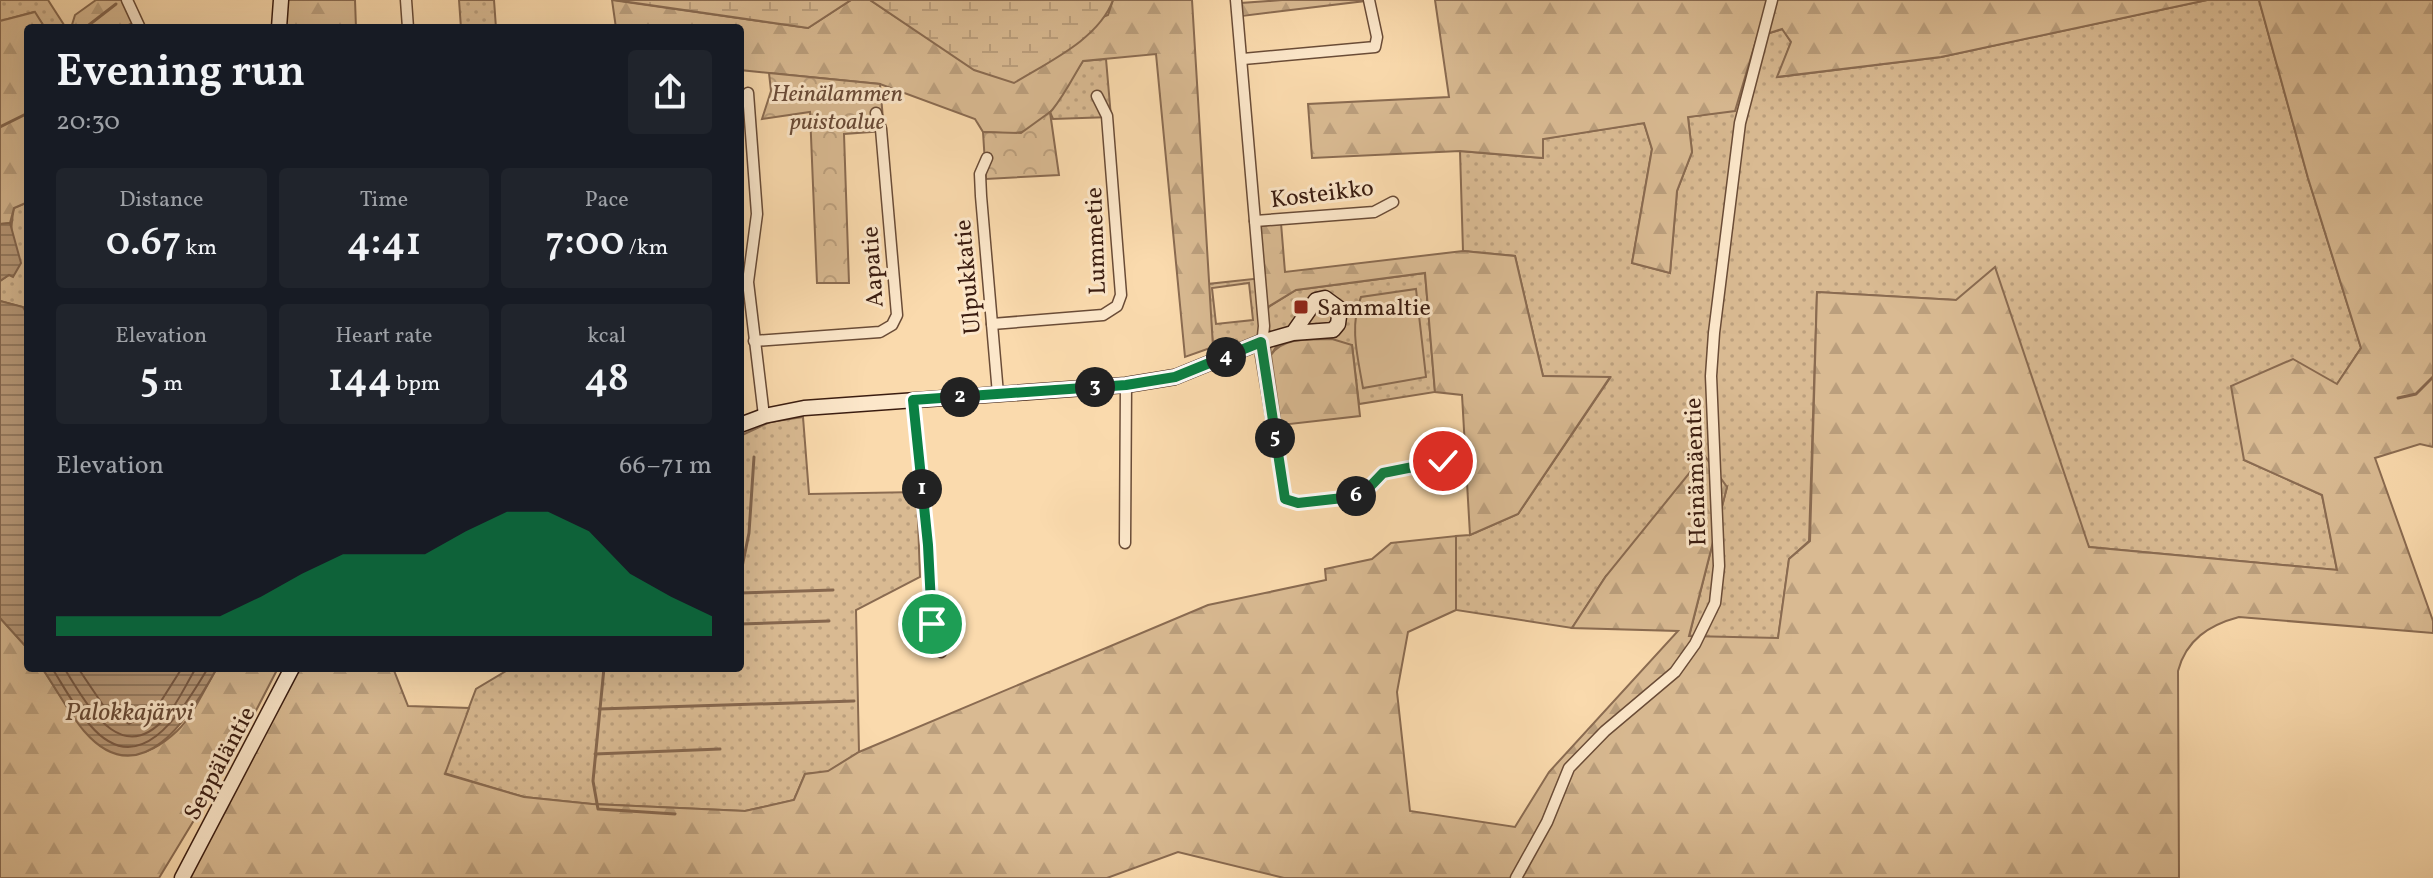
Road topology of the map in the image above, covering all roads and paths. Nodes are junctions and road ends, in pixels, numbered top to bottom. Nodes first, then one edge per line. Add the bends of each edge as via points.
1 (127, 0) edge
2 (281, 0) edge
3 (406, 0) edge
4 (1236, 0) edge
5 (1369, 0) edge
6 (1772, 0) edge
7 (138, 24) edge
8 (279, 24) edge
9 (408, 24) edge
10 (1243, 59) junction
11 (748, 93) dead end
12 (1097, 96) dead end
13 (876, 113) dead end
14 (987, 158) dead end
15 (1393, 202) dead end
16 (1255, 221) junction
17 (992, 324) junction
18 (1293, 333) dead end
19 (754, 341) junction
20 (1261, 342) junction
21 (1126, 385) junction
22 (998, 394) junction
23 (913, 400) junction
24 (764, 416) junction
25 (744, 424) edge
26 (1443, 461) dead end
27 (1125, 543) dead end
28 (941, 652) dead end
29 (290, 672) edge
30 (182, 878) edge
31 (1516, 878) edge

1 - 7 street
2 - 8 street
3 - 9 street
4 - 10 street
5 - 10 street via 1375,47
6 - 31 street, Heinämäentie via 1740,123 1714,333 1719,566 1715,603 1675,672 1569,768
10 - 16 street
11 - 19 street via 757,214 748,282
12 - 17 street, Lummetie via 1107,116 1121,295 1117,306 1103,315
13 - 19 street, Aapatie via 896,300 892,325 880,332
14 - 17 street, Ulpukkatie via 980,174
15 - 16 street, Kosteikko via 1374,212
16 - 20 street
17 - 22 street, Ulpukkatie
18 - 20 street
19 - 24 street
20 - 21 street via 1175,377
20 - 26 street via 1285,499 1298,503 1361,496 1383,473
21 - 22 street
21 - 27 street
22 - 23 street
23 - 24 street
23 - 28 street via 932,624
24 - 25 street
29 - 30 street, Seppäläntie

